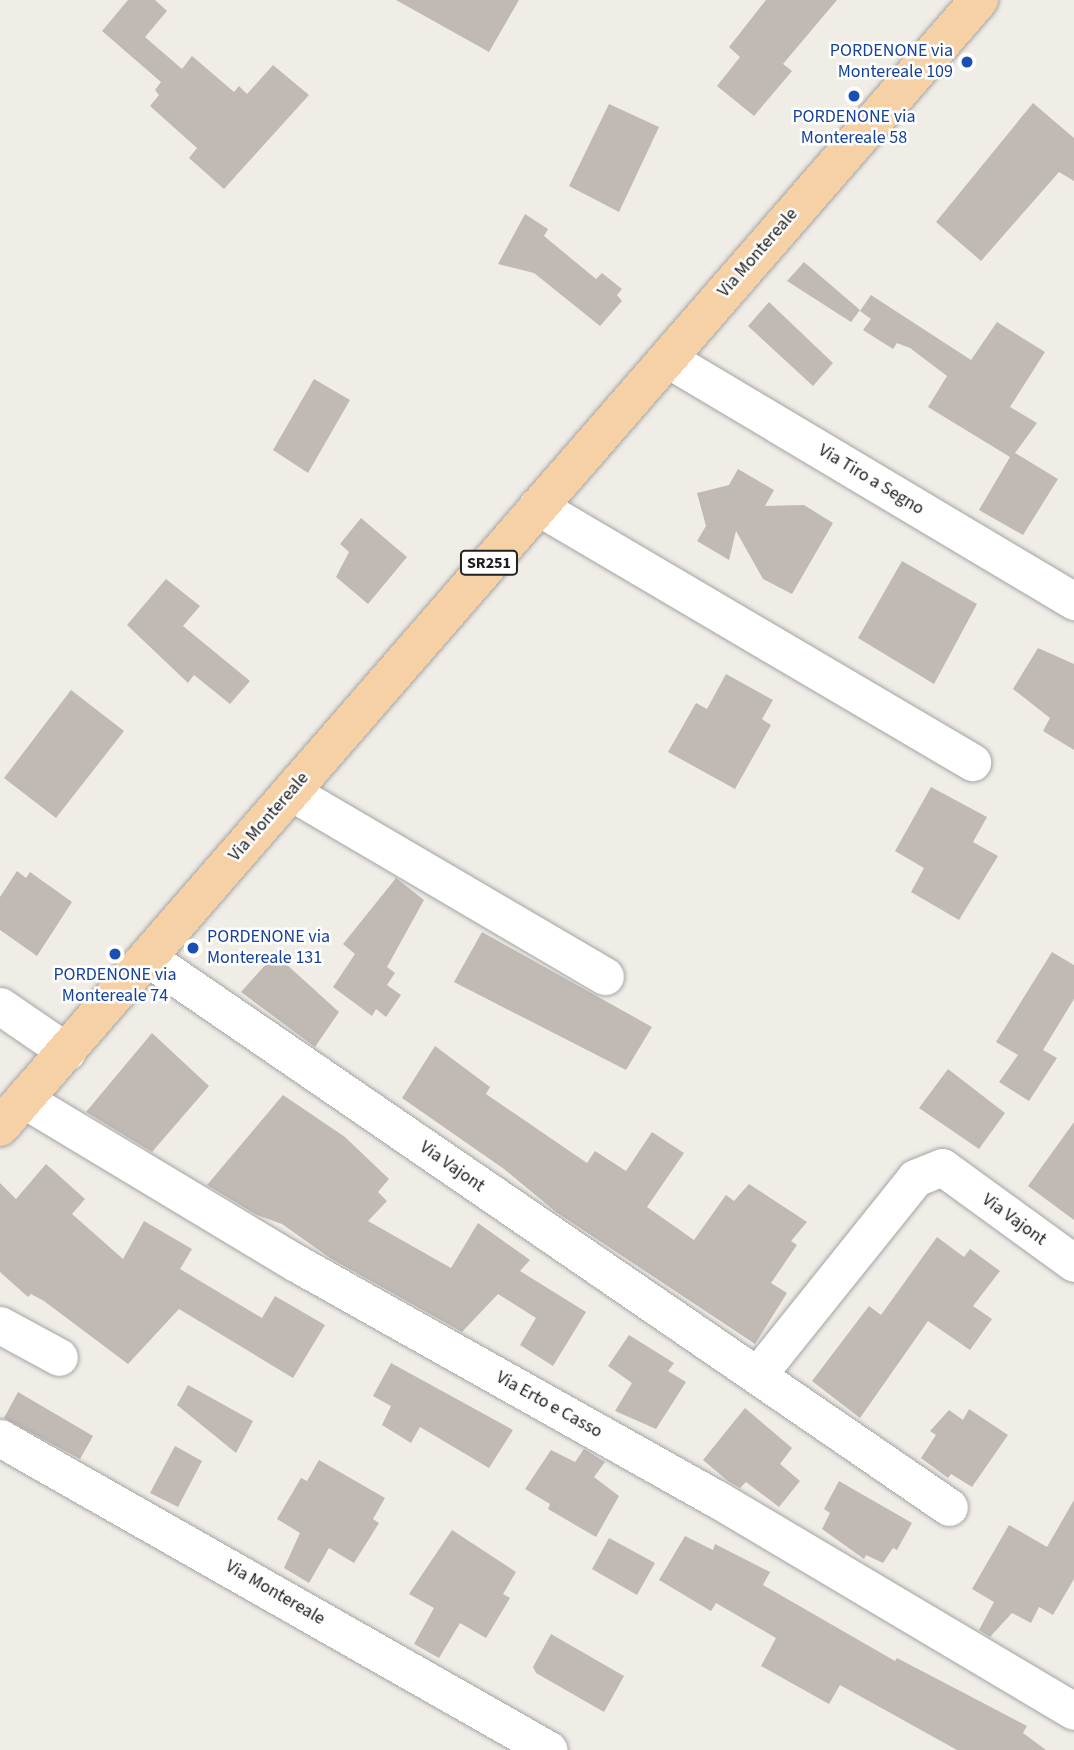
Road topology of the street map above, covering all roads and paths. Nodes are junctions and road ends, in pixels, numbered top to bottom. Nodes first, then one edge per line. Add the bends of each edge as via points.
1 (979, 0) edge
2 (668, 359) junction
3 (537, 506) junction
4 (1074, 601) edge
5 (972, 762) dead end
6 (291, 792) junction
7 (148, 958) junction
8 (605, 976) dead end
9 (0, 1006) edge
10 (67, 1052) junction
11 (12, 1113) edge
12 (1074, 1263) edge
13 (0, 1325) edge
14 (59, 1357) dead end
15 (759, 1373) junction
16 (0, 1438) edge
17 (949, 1507) dead end
18 (1074, 1711) edge
19 (549, 1750) edge

1 - 2 main road, Via Montereale / SR251
2 - 3 main road, Via Montereale / SR251
2 - 4 street, Via Tiro a Segno
3 - 5 street
3 - 6 main road, Via Montereale / SR251
6 - 7 main road, Via Montereale / SR251
6 - 8 street
7 - 10 main road, Via Montereale / SR251
7 - 15 street, Via Vajont
9 - 10 street
10 - 11 main road, Via Montereale / SR251
11 - 18 street, Via Erto e Casso via 296,1263 717,1499
12 - 15 street, Via Vajont via 942,1167 915,1178
13 - 14 street
15 - 17 street, Via Vajont
16 - 19 street, Via Montereale

